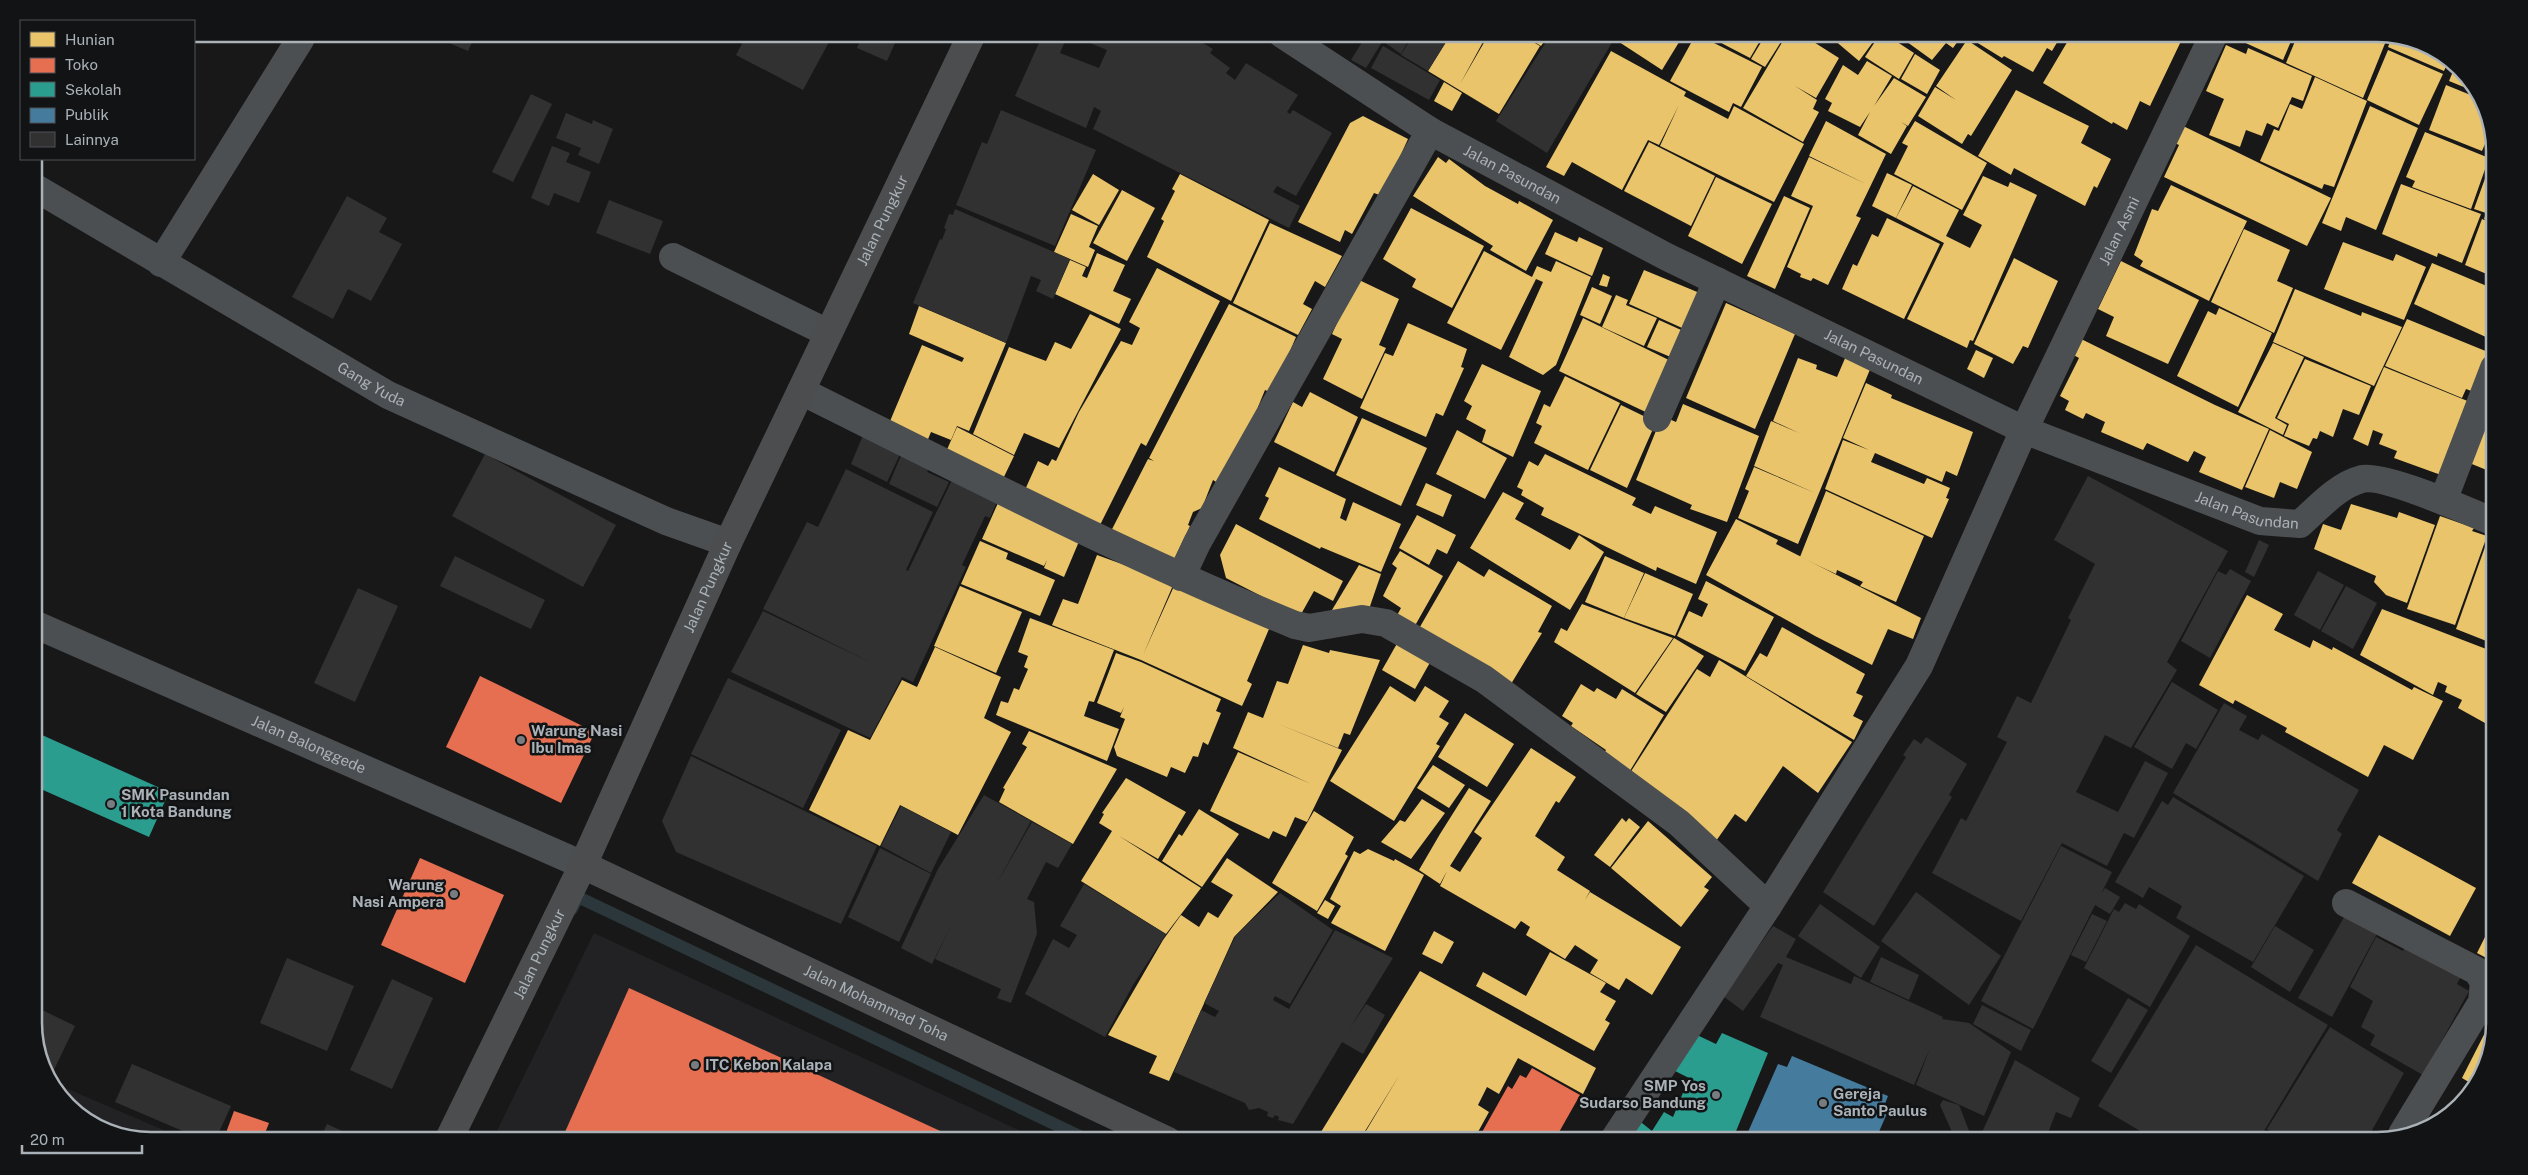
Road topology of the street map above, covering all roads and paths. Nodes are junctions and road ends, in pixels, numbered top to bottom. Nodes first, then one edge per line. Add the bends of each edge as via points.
1 (1295, 42) edge
2 (2210, 42) edge
3 (298, 43) edge
4 (968, 43) edge
5 (1430, 130) junction
6 (43, 192) edge
7 (673, 257) dead end
8 (161, 263) junction
9 (1717, 281) junction
10 (828, 333) junction
11 (2485, 390) edge
12 (801, 391) junction
13 (1657, 418) dead end
14 (2024, 430) junction
15 (2442, 501) junction
16 (2485, 519) edge
17 (728, 543) junction
18 (1181, 577) junction
19 (43, 628) edge
20 (583, 865) junction
21 (2346, 903) dead end
22 (1768, 906) junction
23 (2405, 1129) edge
24 (452, 1132) edge
25 (1149, 1132) edge
26 (1619, 1132) edge

1 - 5 street, Jalan Pasundan
2 - 14 street, Jalan Asmi
3 - 8 street
4 - 10 main road, Jalan Pungkur
5 - 9 street, Jalan Pasundan
5 - 18 street via 1197,543
6 - 8 street, Gang Yuda
7 - 10 street
8 - 17 street, Gang Yuda via 388,395 666,522
9 - 13 street
9 - 14 street, Jalan Pasundan
10 - 12 main road, Jalan Pungkur
11 - 15 street
12 - 17 main road, Jalan Pungkur
12 - 18 street via 1086,534
14 - 15 street, Jalan Pasundan via 2260,521 2300,524 2340,489 2363,479 2385,482
14 - 22 street, Jalan Asmi via 1919,666
15 - 16 street, Jalan Pasundan
17 - 20 main road, Jalan Pungkur
18 - 22 street via 1309,628 1362,619 1386,623 1484,679 1672,817
19 - 20 street, Jalan Balonggede
20 - 24 main road, Jalan Pungkur
20 - 25 main road, Jalan Mohammad Toha
21 - 23 street via 2477,971 2484,982 2482,1002
22 - 26 street, Jalan Asmi

